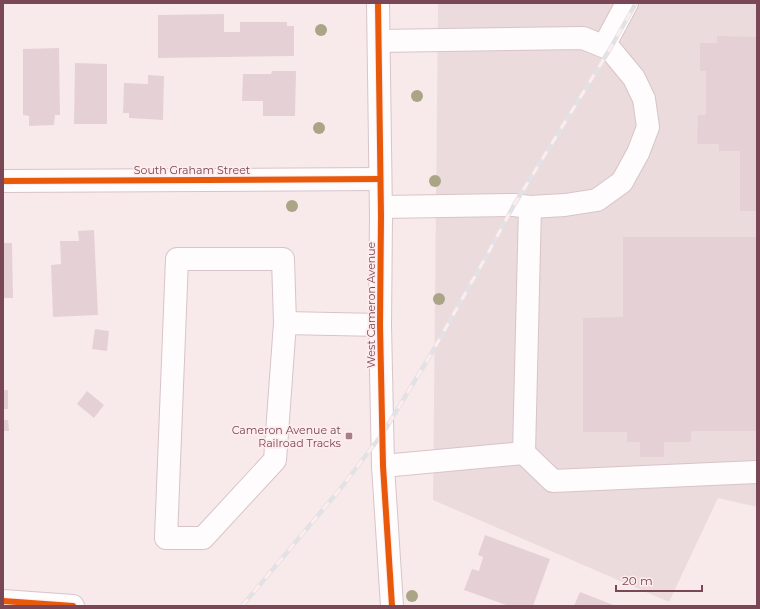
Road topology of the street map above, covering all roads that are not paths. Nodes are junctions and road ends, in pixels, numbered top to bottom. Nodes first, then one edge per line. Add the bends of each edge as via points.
1 (378, 3) edge
2 (627, 3) edge
3 (378, 41) junction
4 (604, 46) junction
5 (380, 179) junction
6 (3, 181) edge
7 (381, 206) junction
8 (530, 207) junction
9 (285, 323) junction
10 (380, 325) junction
11 (524, 453) junction
12 (383, 466) junction
13 (757, 472) edge
14 (3, 601) edge
15 (73, 606) edge
16 (392, 606) edge

1 - 3 street, West Cameron Avenue
2 - 4 street
3 - 4 street via 583,38
3 - 5 street, West Cameron Avenue
4 - 8 street via 610,49 634,78 644,99 648,127 638,153 622,182 597,200 565,206
5 - 6 street, South Graham Street
5 - 7 street, West Cameron Avenue
7 - 8 street
7 - 10 street, West Cameron Avenue
8 - 11 street
9 - 9 street via 283,259 177,259 166,538 203,538 275,460
9 - 10 street
10 - 12 street, West Cameron Avenue
11 - 12 street
11 - 13 street via 553,481
12 - 16 street, West Cameron Avenue
14 - 15 street

